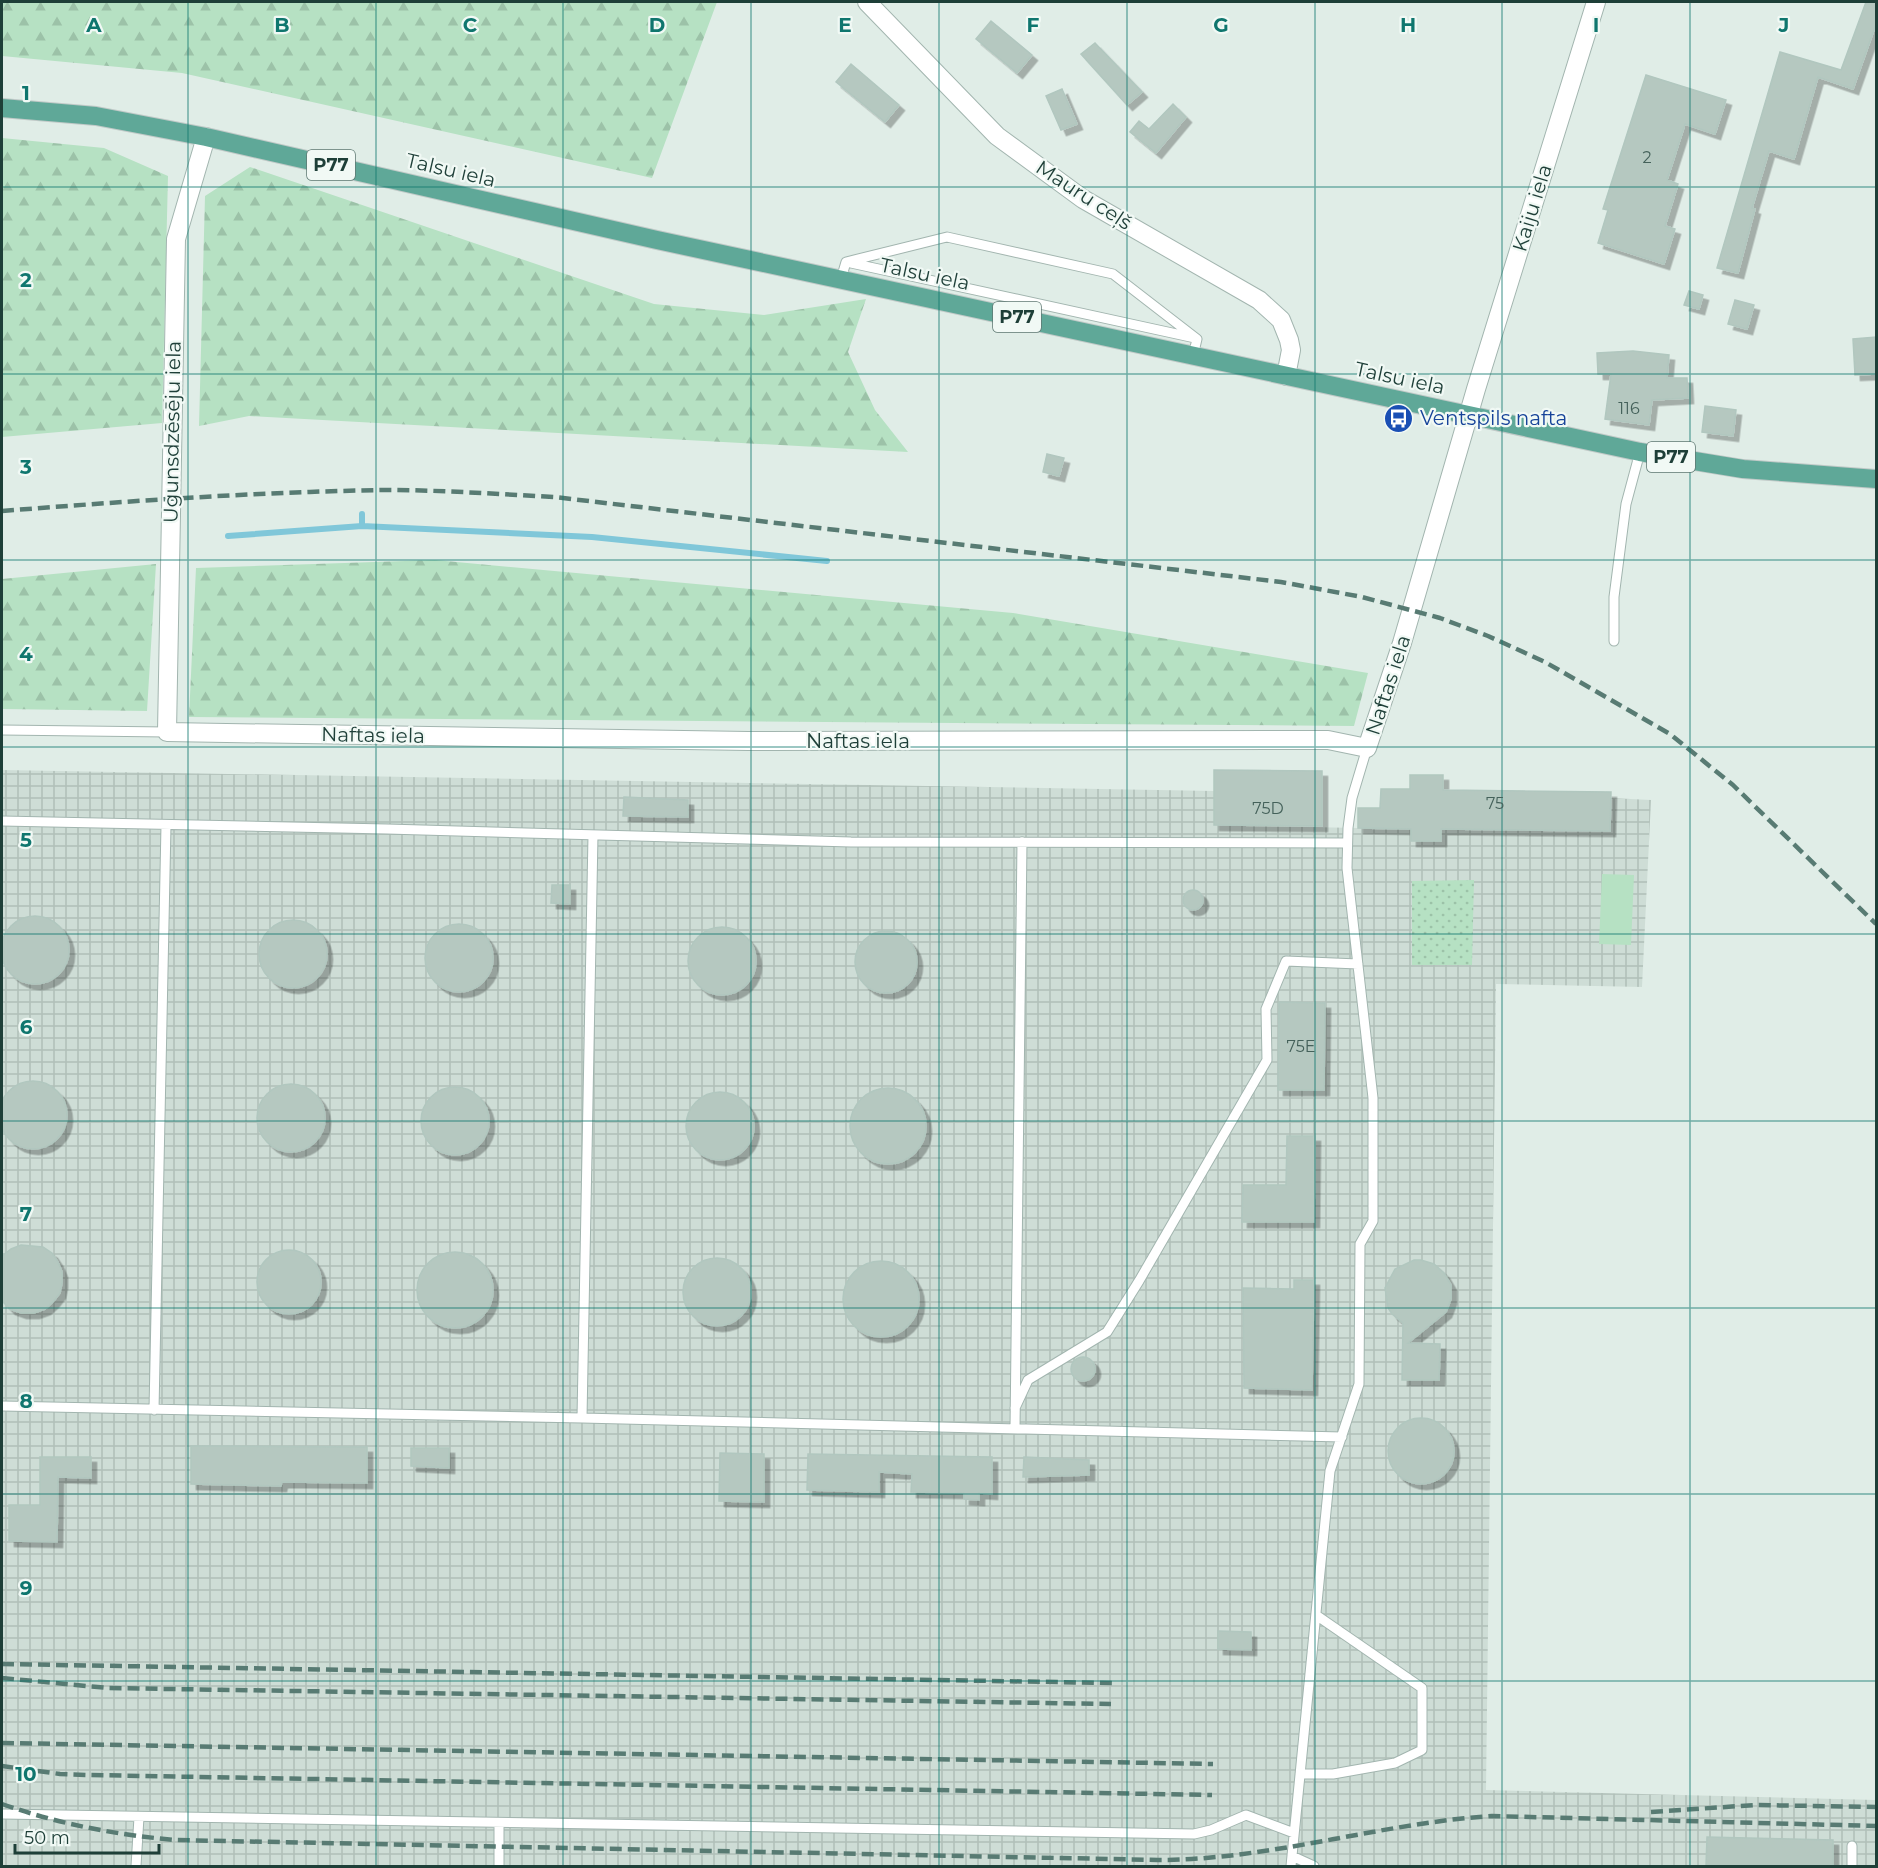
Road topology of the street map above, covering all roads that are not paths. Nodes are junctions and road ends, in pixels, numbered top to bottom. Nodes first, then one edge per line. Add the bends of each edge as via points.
1 (867, 2) edge
2 (1596, 2) edge
3 (2, 108) edge
4 (206, 137) junction
5 (844, 270) junction
6 (1195, 347) junction
7 (1286, 376) junction
8 (1469, 416) junction
9 (1640, 452) junction
10 (1876, 479) edge
11 (1614, 641) dead end
12 (2, 730) edge
13 (167, 732) junction
14 (1367, 748) junction
15 (2, 821) edge
16 (166, 825) junction
17 (593, 835) junction
18 (1022, 842) junction
19 (1347, 843) junction
20 (1358, 964) junction
21 (2, 1406) edge
22 (1015, 1408) junction
23 (153, 1410) junction
24 (582, 1418) junction
25 (1015, 1429) junction
26 (1342, 1437) junction
27 (1316, 1615) junction
28 (1300, 1774) junction
29 (2, 1814) edge
30 (140, 1817) junction
31 (499, 1822) junction
32 (1294, 1833) junction
33 (1852, 1846) dead end
34 (1291, 1861) edge
35 (136, 1866) edge
36 (499, 1866) edge
37 (1314, 1866) edge
38 (1852, 1866) edge

1 - 7 street, Mauru ceļš via 997,136 1083,198 1259,300 1281,320 1291,350
2 - 8 street, Kaiju iela
3 - 4 main road, Talsu iela / P77 via 96,116
4 - 5 main road, Talsu iela / P77 via 657,240
4 - 13 street, Ugunsdzēsēju iela via 176,239
5 - 6 main road, Talsu iela / P77
5 - 6 lane via 947,237 1113,274
6 - 7 main road, Talsu iela / P77
7 - 8 main road, Talsu iela / P77
8 - 9 main road, Talsu iela / P77
8 - 14 street, Naftas iela
9 - 10 main road, Talsu iela / P77 via 1743,469
9 - 11 lane via 1626,504 1614,597
12 - 13 lane, Naftas iela
13 - 14 street, Naftas iela via 748,741 1328,740
14 - 19 lane via 1352,798
15 - 16 lane
16 - 17 lane
16 - 23 lane
17 - 18 lane
17 - 24 lane
18 - 19 lane
18 - 22 lane
19 - 20 lane
20 - 22 lane via 1286,961 1266,1009 1267,1060 1139,1281 1107,1332 1028,1380
20 - 26 lane via 1373,1098 1373,1221 1360,1244 1359,1384
21 - 23 lane
22 - 25 lane
23 - 24 lane
24 - 25 lane
25 - 26 lane
26 - 27 lane via 1330,1471
27 - 28 lane
27 - 28 lane via 1422,1688 1422,1750 1395,1762 1333,1774
28 - 32 lane
29 - 30 lane
30 - 31 lane
30 - 35 lane
31 - 32 lane via 1194,1834 1246,1815
31 - 36 lane
32 - 34 lane
33 - 38 lane
34 - 37 lane

